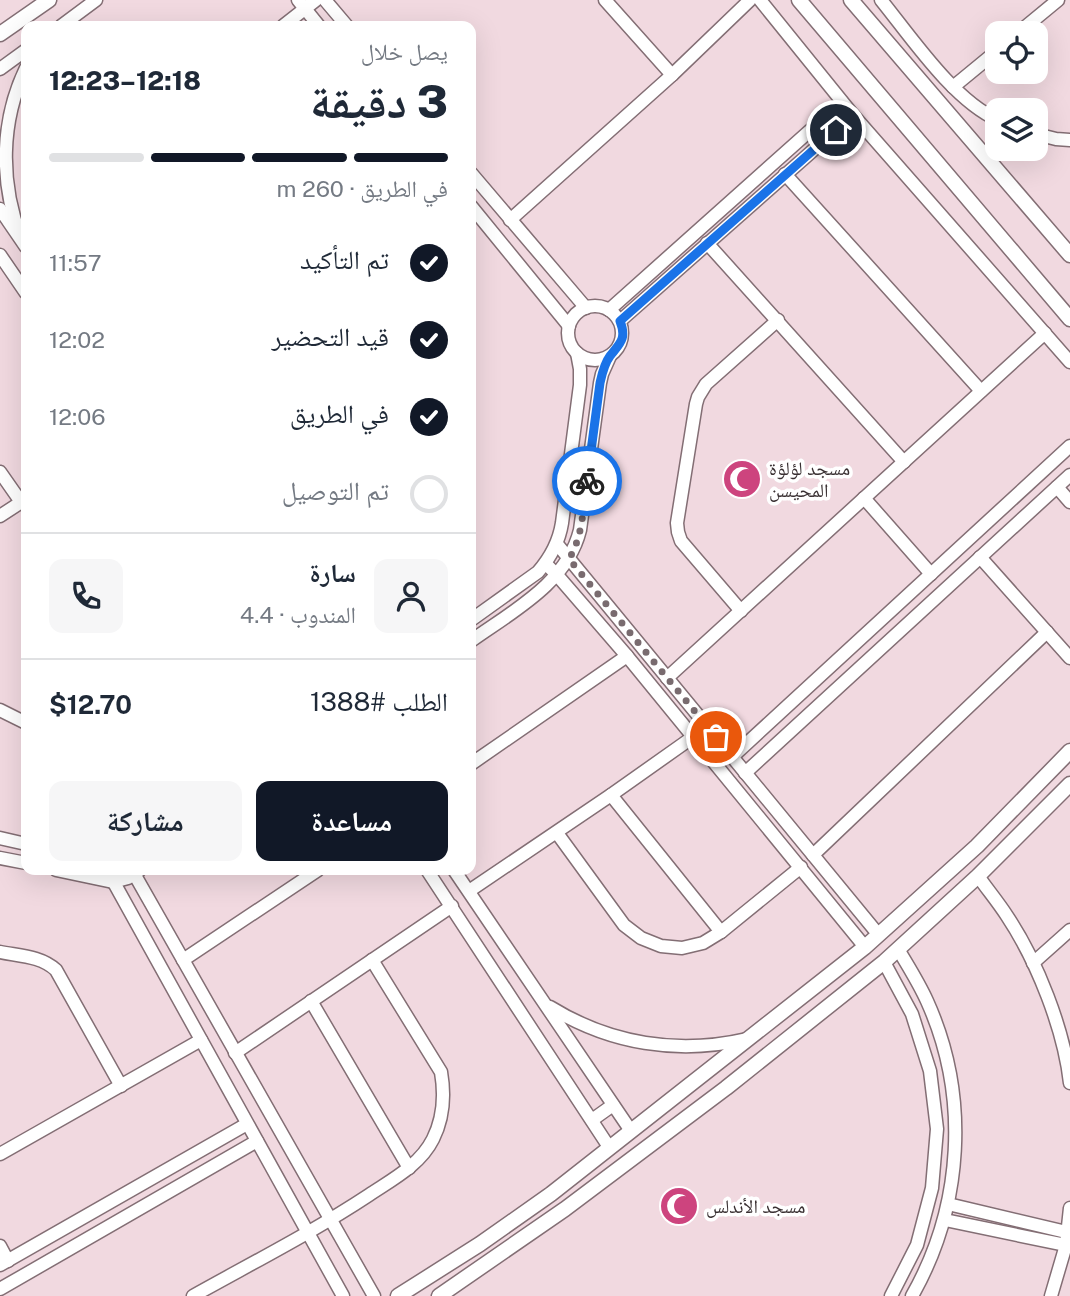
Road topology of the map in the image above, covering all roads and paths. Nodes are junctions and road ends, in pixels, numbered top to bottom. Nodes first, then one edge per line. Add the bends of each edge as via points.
1 (49, 0) edge
2 (96, 0) edge
3 (316, 0) edge
4 (325, 0) edge
5 (605, 0) edge
6 (750, 0) edge
7 (760, 0) edge
8 (799, 0) edge
9 (850, 0) edge
10 (881, 0) edge
11 (1058, 0) edge
12 (301, 4) edge
13 (68, 21) edge
14 (287, 21) edge
15 (316, 21) edge
16 (343, 21) edge
17 (1033, 21) edge
18 (0, 34) edge
19 (21, 54) edge
20 (985, 61) edge
21 (0, 69) edge
22 (672, 75) junction
23 (21, 79) edge
24 (953, 87) junction
25 (842, 103) junction
26 (985, 112) edge
27 (853, 115) junction
28 (1048, 137) edge
29 (1070, 140) edge
30 (785, 174) junction
31 (476, 179) edge
32 (0, 209) edge
33 (476, 212) edge
34 (506, 215) junction
35 (485, 224) junction
36 (21, 236) edge
37 (21, 238) edge
38 (707, 243) junction
39 (0, 255) edge
40 (1070, 255) edge
41 (21, 286) edge
42 (586, 308) junction
43 (609, 310) junction
44 (1070, 319) edge
45 (778, 320) junction
46 (620, 321) junction
47 (569, 326) junction
48 (1045, 333) junction
49 (577, 353) junction
50 (610, 356) junction
51 (1070, 362) edge
52 (981, 391) junction
53 (1070, 446) edge
54 (904, 462) junction
55 (0, 472) edge
56 (1070, 475) edge
57 (1057, 487) junction
58 (21, 498) edge
59 (864, 498) junction
60 (21, 501) edge
61 (1070, 502) edge
62 (0, 516) edge
63 (557, 544) junction
64 (980, 558) junction
65 (569, 559) junction
66 (546, 564) junction
67 (931, 574) junction
68 (557, 575) junction
69 (741, 611) junction
70 (476, 616) edge
71 (1047, 632) junction
72 (476, 637) edge
73 (627, 656) junction
74 (1070, 658) edge
75 (667, 678) junction
76 (0, 710) edge
77 (21, 721) edge
78 (693, 737) junction
79 (1070, 751) edge
80 (732, 757) junction
81 (476, 761) edge
82 (746, 773) junction
83 (1070, 784) edge
84 (611, 795) junction
85 (557, 833) junction
86 (0, 838) edge
87 (21, 843) edge
88 (977, 845) junction
89 (813, 855) junction
90 (0, 858) edge
91 (21, 862) edge
92 (993, 862) junction
93 (801, 867) junction
94 (129, 875) edge
95 (137, 875) edge
96 (310, 875) edge
97 (431, 875) edge
98 (458, 875) edge
99 (110, 876) edge
100 (978, 876) junction
101 (469, 891) junction
102 (452, 906) junction
103 (1070, 930) edge
104 (721, 933) junction
105 (878, 934) junction
106 (865, 947) junction
107 (898, 949) junction
108 (0, 952) edge
109 (183, 960) junction
110 (372, 960) junction
111 (884, 962) junction
112 (1033, 963) junction
113 (311, 1001) junction
114 (545, 1004) junction
115 (747, 1039) junction
116 (201, 1040) junction
117 (235, 1053) junction
118 (1070, 1083) edge
119 (121, 1086) junction
120 (613, 1105) junction
121 (592, 1121) junction
122 (247, 1124) junction
123 (631, 1131) junction
124 (257, 1141) junction
125 (609, 1147) junction
126 (0, 1154) edge
127 (409, 1168) junction
128 (948, 1204) junction
129 (1070, 1208) edge
130 (945, 1220) junction
131 (330, 1221) junction
132 (307, 1233) junction
133 (1068, 1239) edge
134 (0, 1246) edge
135 (4, 1263) edge
136 (0, 1289) edge
137 (193, 1296) edge
138 (343, 1296) edge
139 (374, 1296) edge
140 (398, 1296) edge
141 (439, 1296) edge
142 (891, 1296) edge
143 (912, 1296) edge
144 (1051, 1296) edge

1 - 18 street
2 - 13 street
3 - 12 street
4 - 16 street
5 - 22 street
6 - 22 street
7 - 25 street
8 - 44 street
9 - 40 street
10 - 24 street
11 - 17 street
12 - 14 street
12 - 15 street
19 - 21 street
20 - 24 street
22 - 34 street
23 - 36 street via 7,120 3,168 12,216
24 - 26 street
25 - 27 street
25 - 43 street
27 - 30 street
27 - 48 street
28 - 29 street
30 - 38 street
30 - 52 street
31 - 34 street
32 - 37 street
33 - 35 street
34 - 35 street
34 - 42 street
35 - 47 street
38 - 45 street
38 - 46 street
39 - 41 street
42 - 43 street
42 - 47 street
43 - 46 street
45 - 54 street
45 - 69 street via 701,390 677,523 681,541
46 - 50 street via 620,345
47 - 49 street via 569,341
48 - 51 street
48 - 52 street
49 - 50 street via 597,361
49 - 63 street via 579,385
50 - 65 street via 600,383 580,530
52 - 54 street
53 - 67 street
54 - 59 street
55 - 58 street
56 - 57 street
57 - 61 street
57 - 64 street
59 - 67 street
59 - 69 street
60 - 62 street
63 - 65 street
63 - 66 street
64 - 71 street
64 - 82 street
65 - 68 street
65 - 75 street
66 - 68 street
66 - 70 street
67 - 80 street
68 - 72 street
68 - 73 street
69 - 75 street
71 - 74 street
71 - 89 street
73 - 78 street
73 - 81 street
75 - 80 street
76 - 77 street
78 - 84 street
78 - 93 street
79 - 88 street
80 - 82 street
82 - 89 street
83 - 92 street
84 - 85 street
84 - 104 street
85 - 101 street
85 - 104 street via 624,925 641,938 661,946 682,947
86 - 87 street
88 - 92 street
88 - 105 street
89 - 105 street
90 - 91 street
92 - 100 street
93 - 104 street
93 - 106 street
94 - 99 street via 121,880
95 - 109 street
96 - 109 street
97 - 102 street
98 - 101 street
99 - 116 street
100 - 107 street
100 - 112 street
101 - 114 street
102 - 110 street
102 - 121 street
103 - 112 street
105 - 106 street
106 - 115 street
107 - 111 street
107 - 128 street via 927,1001 952,1086 956,1145
108 - 119 street via 40,959 56,970
109 - 117 street
110 - 113 street
110 - 127 street via 441,1072 444,1089 439,1125 422,1156
111 - 141 street via 565,1209
111 - 142 street via 912,1014 930,1071 937,1129 932,1188 916,1245
112 - 118 street via 1055,1017
113 - 117 street
113 - 127 street
114 - 115 street via 614,1037 652,1045 690,1047
114 - 120 street
115 - 123 street
116 - 119 street
116 - 122 street
117 - 131 street
119 - 126 street
120 - 121 street
120 - 123 street
121 - 125 street
122 - 124 street
122 - 135 street
123 - 125 street
124 - 132 street
124 - 136 street
125 - 140 street via 515,1219
127 - 131 street
128 - 130 street
128 - 133 street
129 - 133 street
130 - 133 street
130 - 143 street
131 - 132 street
131 - 139 street
132 - 137 street
132 - 138 street
133 - 144 street
134 - 135 street

